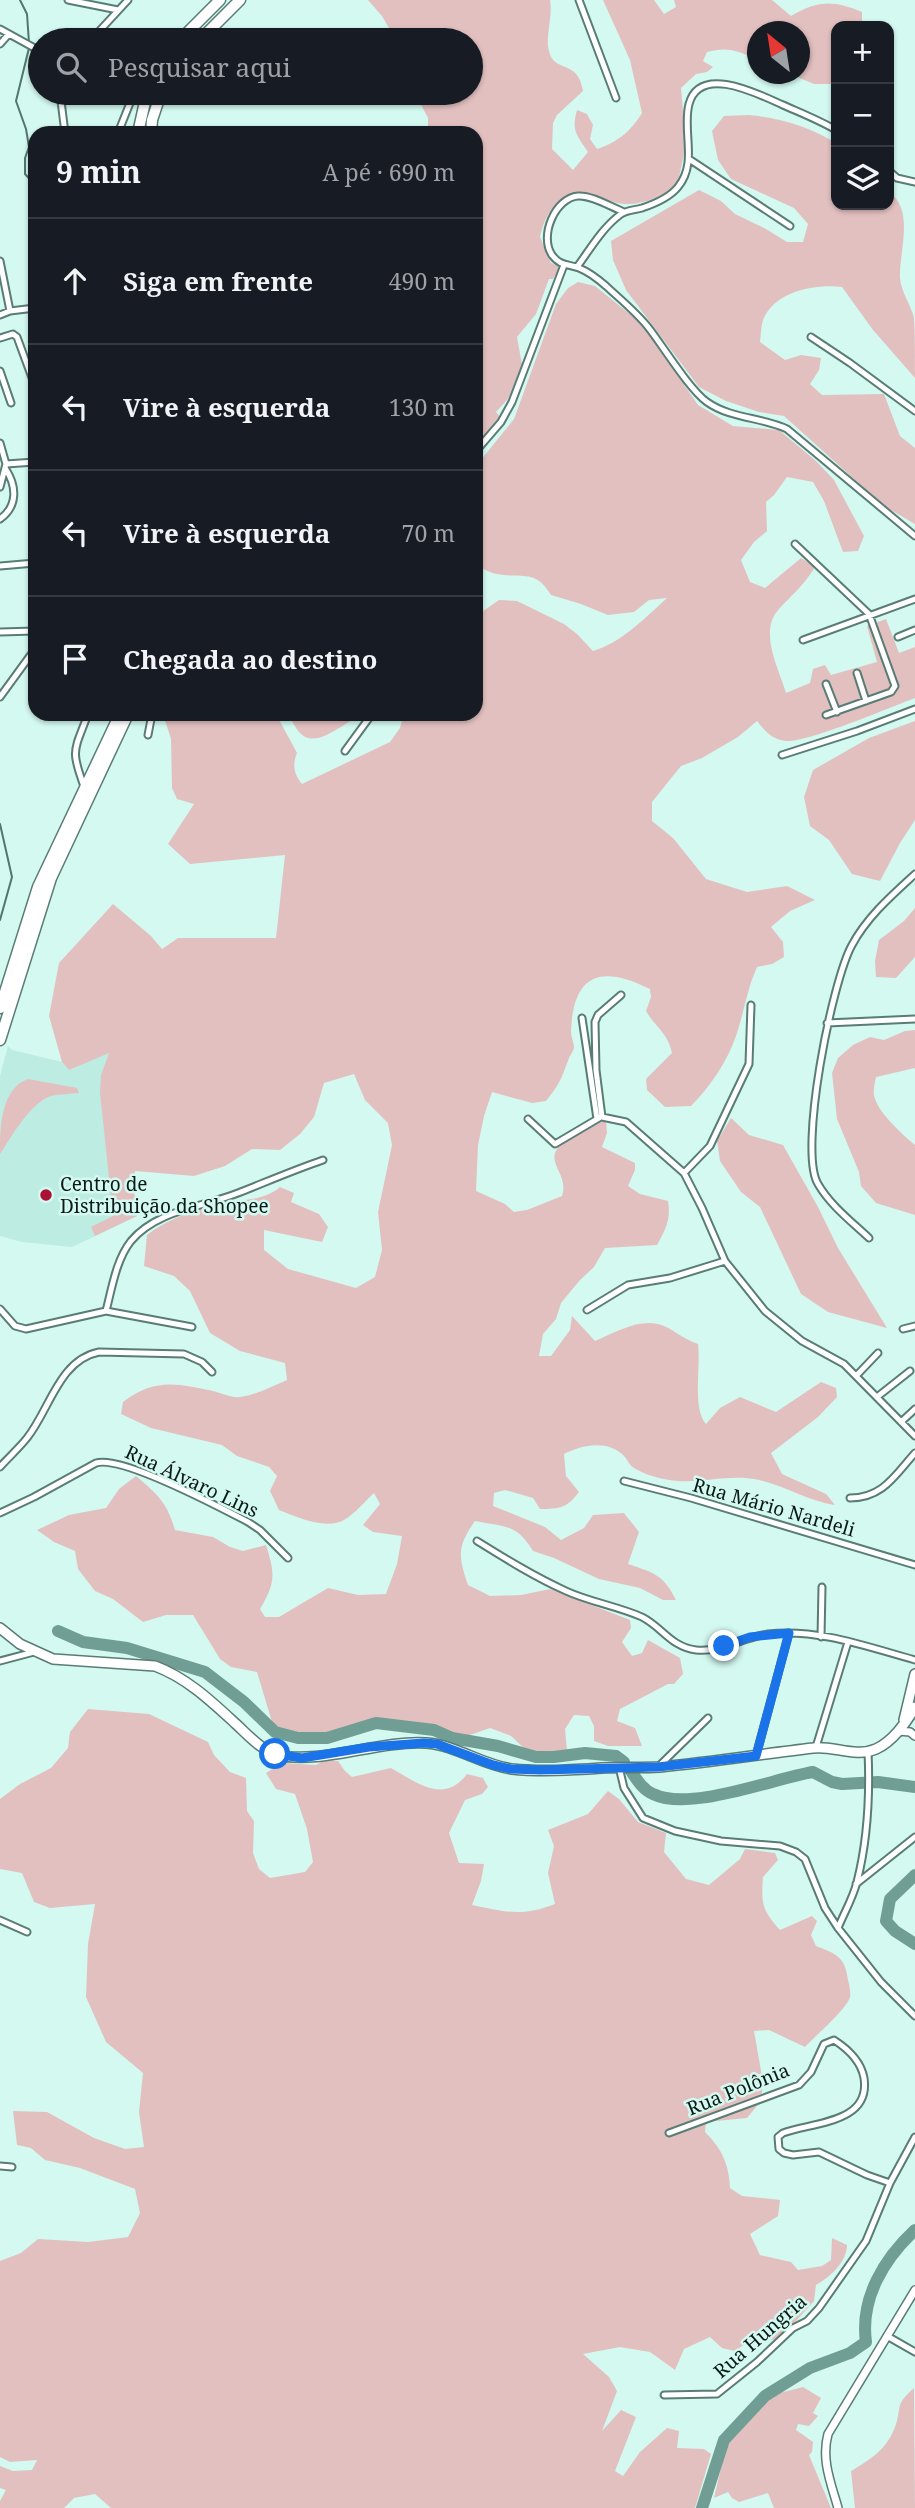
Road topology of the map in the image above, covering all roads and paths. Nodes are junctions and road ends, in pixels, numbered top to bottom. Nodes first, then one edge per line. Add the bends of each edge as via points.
1 (68, 0) edge
2 (128, 0) edge
3 (220, 0) edge
4 (240, 0) edge
5 (579, 0) edge
6 (118, 10) junction
7 (102, 28) edge
8 (192, 28) edge
9 (212, 28) edge
10 (0, 29) edge
11 (8, 35) junction
12 (0, 44) edge
13 (28, 46) edge
14 (616, 99) dead end
15 (62, 105) edge
16 (129, 105) edge
17 (144, 105) edge
18 (158, 105) edge
19 (64, 126) edge
20 (121, 126) edge
21 (140, 126) edge
22 (152, 126) edge
23 (831, 128) edge
24 (689, 159) junction
25 (894, 175) edge
26 (915, 182) edge
27 (624, 212) junction
28 (790, 226) dead end
29 (0, 261) edge
30 (564, 265) junction
31 (578, 267) junction
32 (28, 309) edge
33 (10, 311) junction
34 (0, 315) edge
35 (811, 337) dead end
36 (0, 338) edge
37 (28, 368) edge
38 (0, 371) edge
39 (11, 403) dead end
40 (915, 411) edge
41 (0, 443) edge
42 (483, 443) edge
43 (28, 463) edge
44 (6, 466) junction
45 (0, 487) edge
46 (0, 519) edge
47 (915, 536) edge
48 (795, 544) dead end
49 (28, 564) edge
50 (0, 566) edge
51 (915, 598) edge
52 (869, 614) junction
53 (915, 630) edge
54 (28, 631) edge
55 (0, 632) edge
56 (898, 637) dead end
57 (803, 639) dead end
58 (28, 659) edge
59 (857, 673) dead end
60 (827, 684) dead end
61 (0, 697) edge
62 (866, 701) junction
63 (915, 709) edge
64 (836, 712) junction
65 (826, 716) dead end
66 (85, 721) edge
67 (117, 721) edge
68 (125, 721) edge
69 (151, 721) edge
70 (367, 721) edge
71 (148, 735) dead end
72 (345, 751) dead end
73 (782, 755) dead end
74 (85, 789) junction
75 (915, 874) edge
76 (621, 995) dead end
77 (751, 1005) dead end
78 (0, 1008) edge
79 (582, 1018) dead end
80 (915, 1019) edge
81 (827, 1023) junction
82 (0, 1040) edge
83 (600, 1118) junction
84 (528, 1119) dead end
85 (323, 1160) dead end
86 (684, 1173) junction
87 (869, 1238) dead end
88 (725, 1261) junction
89 (0, 1309) edge
90 (587, 1310) dead end
91 (106, 1311) junction
92 (915, 1326) edge
93 (192, 1327) dead end
94 (903, 1329) dead end
95 (878, 1353) dead end
96 (910, 1371) dead end
97 (212, 1372) dead end
98 (856, 1375) junction
99 (877, 1397) junction
100 (915, 1409) edge
101 (901, 1422) junction
102 (915, 1436) edge
103 (915, 1453) edge
104 (0, 1467) edge
105 (624, 1481) dead end
106 (850, 1497) dead end
107 (0, 1513) edge
108 (477, 1541) dead end
109 (288, 1558) dead end
110 (915, 1565) edge
111 (822, 1587) dead end
112 (0, 1628) edge
113 (789, 1633) junction
114 (821, 1637) junction
115 (848, 1642) junction
116 (20, 1644) junction
117 (36, 1653) junction
118 (13, 1656) junction
119 (1, 1660) edge
120 (915, 1660) edge
121 (915, 1674) edge
122 (915, 1707) edge
123 (708, 1718) dead end
124 (900, 1728) junction
125 (915, 1736) edge
126 (816, 1747) junction
127 (868, 1751) junction
128 (756, 1756) junction
129 (658, 1767) junction
130 (619, 1768) junction
131 (915, 1837) edge
132 (856, 1884) junction
133 (0, 1920) edge
134 (838, 1928) junction
135 (27, 1932) dead end
136 (915, 2016) edge
137 (670, 2133) dead end
138 (915, 2137) edge
139 (0, 2166) edge
140 (12, 2167) dead end
141 (890, 2183) junction
142 (915, 2290) edge
143 (887, 2336) junction
144 (915, 2352) edge
145 (664, 2395) dead end
146 (838, 2508) edge

1 - 6 street
2 - 6 street
3 - 8 highway
4 - 9 highway
5 - 14 street
6 - 7 street
10 - 11 street
11 - 12 street
11 - 13 street
15 - 19 street
16 - 20 street
17 - 21 highway
18 - 22 highway
23 - 24 street via 744,88 711,84 693,95 689,105
24 - 27 street via 676,190 641,209
24 - 28 street
25 - 26 street
27 - 30 street via 579,196 560,205 547,246
27 - 31 street via 600,234
29 - 33 street
30 - 31 street
30 - 42 street via 512,402
31 - 47 street via 602,282 645,324 705,401 787,429
32 - 33 street
33 - 34 street
35 - 40 street
36 - 37 street via 15,335
38 - 39 street
41 - 44 street
43 - 44 street
44 - 45 street
44 - 46 street via 13,488 12,509
48 - 52 street
49 - 50 street
51 - 52 street
52 - 57 street
52 - 62 street via 895,686
53 - 56 street
54 - 55 street
58 - 61 street
59 - 62 street
60 - 64 street
62 - 64 street
63 - 73 street
64 - 65 street
66 - 74 street via 74,747
67 - 74 highway
68 - 82 highway via 51,878
69 - 71 street
70 - 72 street
74 - 78 highway via 38,887
75 - 81 street via 867,920 851,947
76 - 83 street via 595,1022
77 - 86 street via 749,1064 710,1146
79 - 83 street
80 - 81 street
81 - 87 street via 812,1170 830,1200
83 - 84 street via 555,1143
83 - 86 street via 626,1122
85 - 91 street via 164,1217 146,1228 121,1258
86 - 88 street
88 - 90 street via 628,1285
88 - 98 street via 778,1323
89 - 91 street via 15,1326 26,1329
91 - 93 street
92 - 94 street
95 - 98 street
96 - 99 street
97 - 104 street via 184,1354 87,1355 66,1372 26,1439
98 - 99 street
99 - 101 street
100 - 101 street
101 - 102 street
103 - 106 street via 875,1494
105 - 110 street, Rua Mário Nardeli
107 - 109 street, Rua Álvaro Lins via 105,1461 167,1483 248,1522
108 - 113 street via 567,1591 644,1618 683,1648 712,1649 750,1637
111 - 114 street
112 - 116 main road
113 - 114 street
113 - 128 street
114 - 115 street
115 - 120 street
115 - 126 street
116 - 117 main road
116 - 118 street
117 - 118 street
117 - 130 main road via 68,1661 155,1666 169,1671 266,1750 289,1757 424,1743 511,1769
118 - 119 street
121 - 124 main road
122 - 124 main road
123 - 129 street
124 - 125 street
124 - 127 main road via 884,1744
126 - 127 main road
126 - 128 main road
127 - 132 street via 870,1798
128 - 129 main road
129 - 130 main road
130 - 134 street via 633,1805 643,1818 659,1826 796,1852 805,1859
131 - 132 street
132 - 134 street
133 - 135 street
134 - 136 street
137 - 141 street, Rua Polônia via 799,2085 824,2043 834,2040 850,2052 863,2073 860,2105 839,2118 783,2133 778,2137 779,2149 793,2155 819,2152
138 - 141 street, Rua Hungria
139 - 140 street
141 - 145 street, Rua Hungria via 866,2241 807,2321 717,2394
142 - 143 street
143 - 144 street
143 - 146 street via 824,2449

